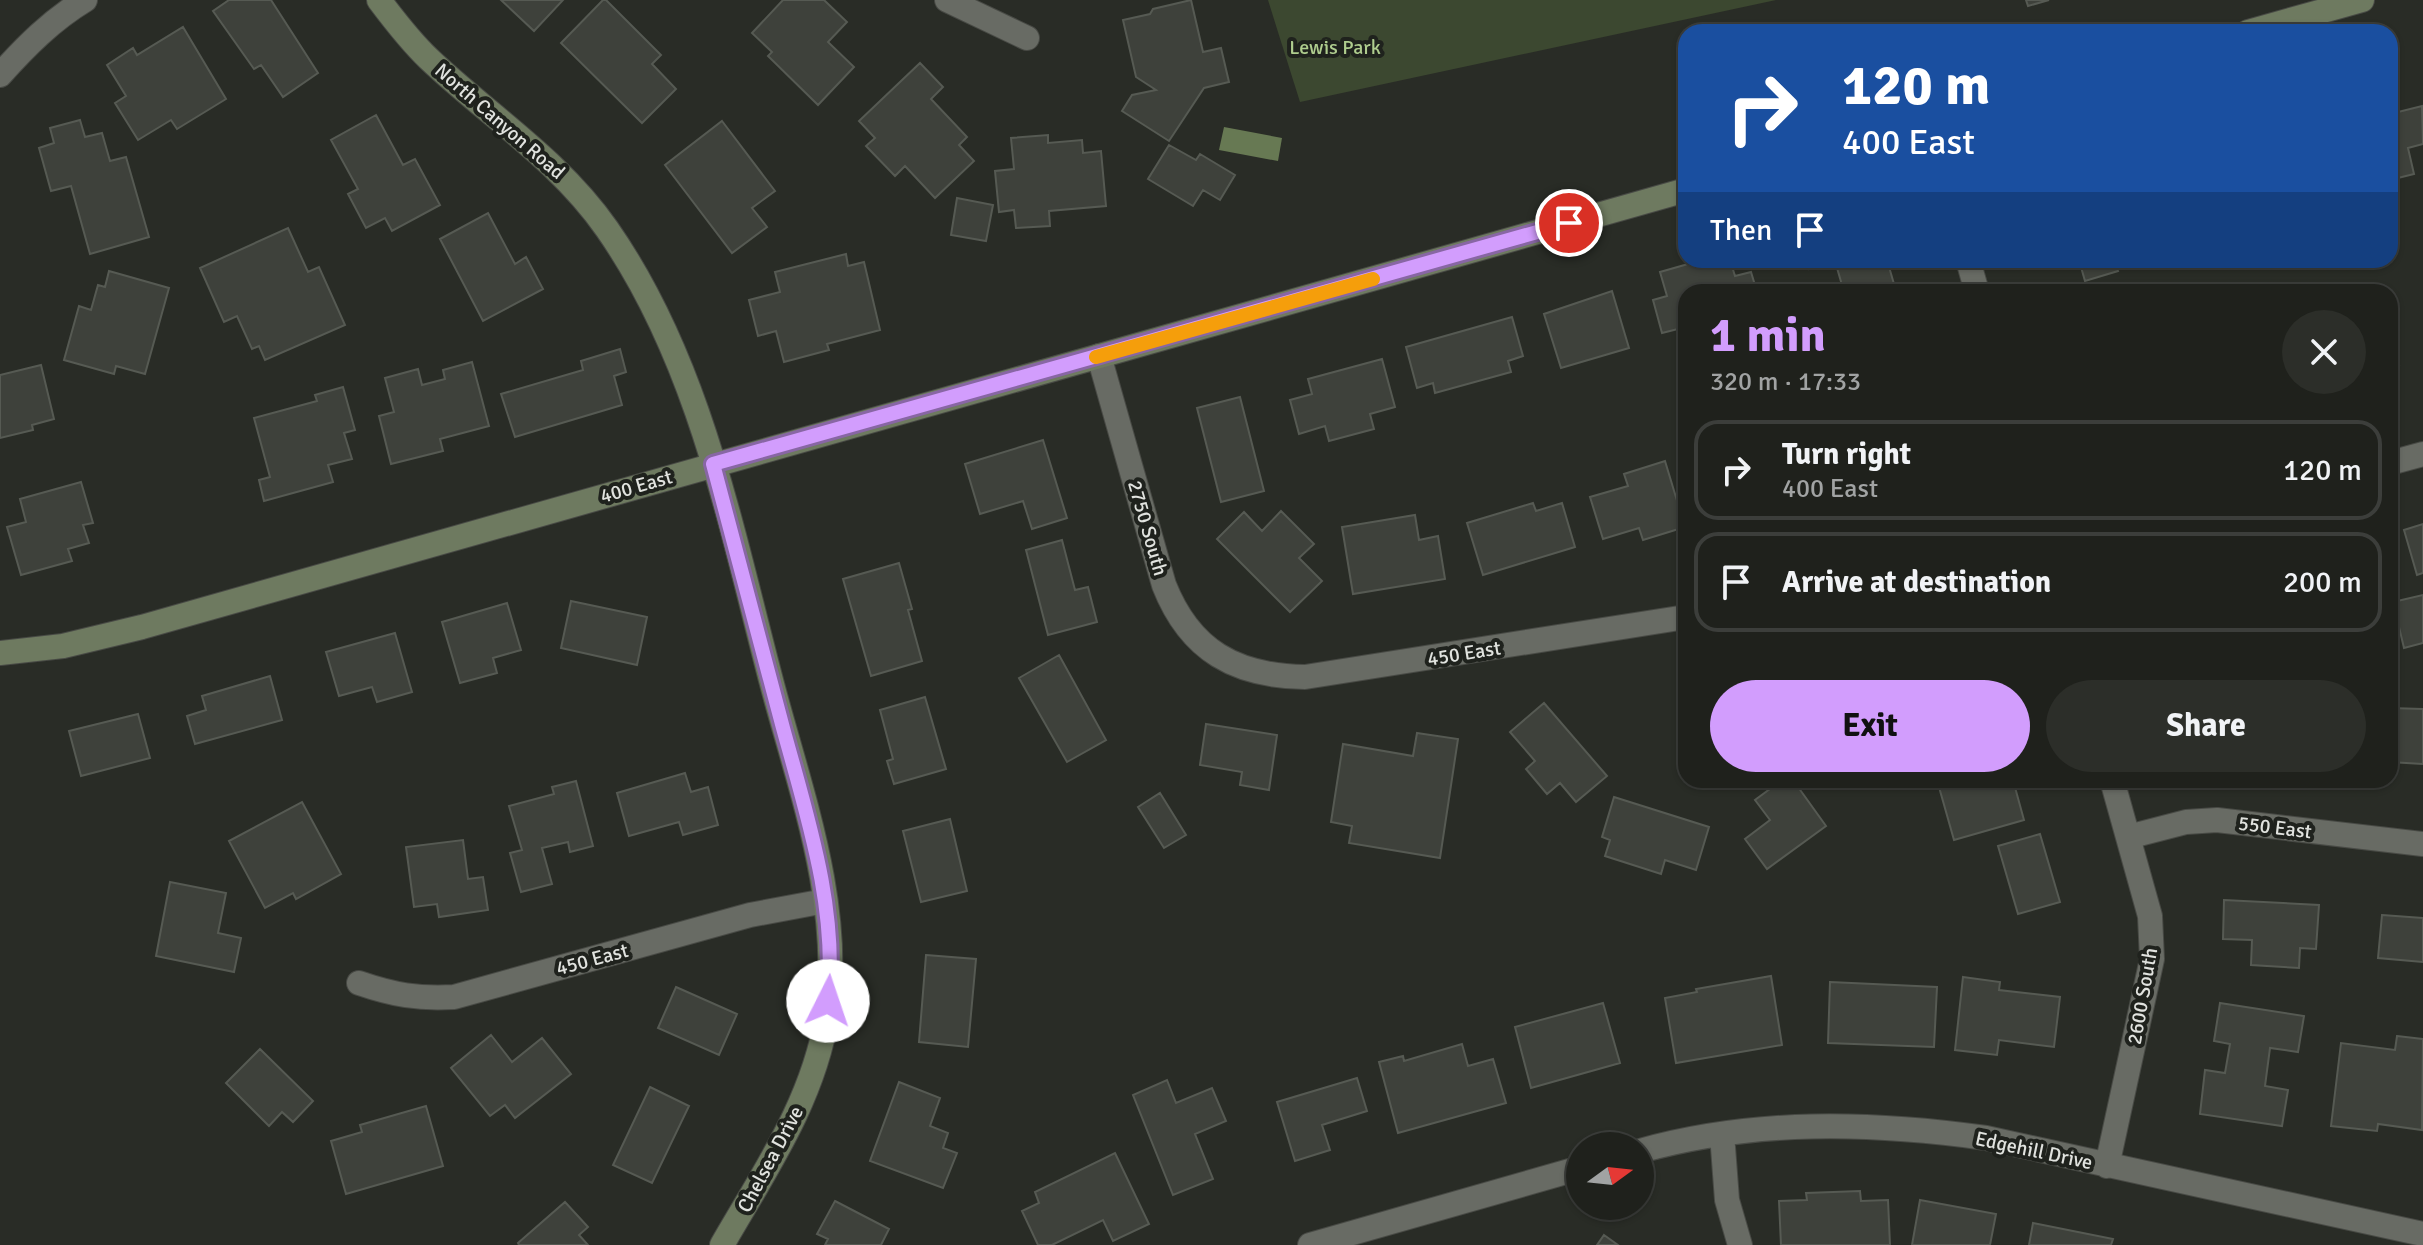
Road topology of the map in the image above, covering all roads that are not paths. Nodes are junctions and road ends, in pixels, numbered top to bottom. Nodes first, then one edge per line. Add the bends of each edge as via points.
1 (85, 0) edge
2 (379, 0) edge
3 (947, 0) edge
4 (2362, 0) edge
5 (2276, 24) edge
6 (1027, 38) dead end
7 (0, 75) edge
8 (1678, 192) edge
9 (1099, 356) junction
10 (2423, 454) edge
11 (2398, 461) edge
12 (713, 464) junction
13 (1678, 622) edge
14 (0, 653) edge
15 (1243, 669) joint
16 (2114, 788) edge
17 (2128, 837) junction
18 (2423, 844) edge
19 (825, 901) junction
20 (359, 983) dead end
21 (1722, 1134) junction
22 (1654, 1148) edge
23 (2107, 1166) junction
24 (1566, 1172) edge
25 (2423, 1234) edge
26 (722, 1245) edge
27 (1310, 1245) edge
28 (1740, 1245) edge

1 - 7 street via 32,40
2 - 12 street, North Canyon Road via 426,56 579,192 607,229 674,353
3 - 6 street
4 - 5 street
8 - 9 street, 400 East
9 - 12 street, 400 East
9 - 15 street, 2750 South via 1171,604 1195,637
10 - 11 street
12 - 14 street, 400 East via 142,627 63,646
12 - 19 street, Chelsea Drive
13 - 15 street, 450 East via 1305,677
16 - 17 street, 2600 South
17 - 18 street, 550 East via 2217,820
17 - 23 street, 2600 South via 2150,916 2152,959
19 - 20 street, 450 East via 750,915 454,997 420,999
19 - 26 street, Chelsea Drive via 830,985 819,1052 793,1121
21 - 22 street, Edgehill Drive
21 - 23 street, Edgehill Drive via 1792,1126 1888,1126 1986,1138
21 - 28 street via 1727,1200
23 - 25 street, Edgehill Drive
24 - 27 street

